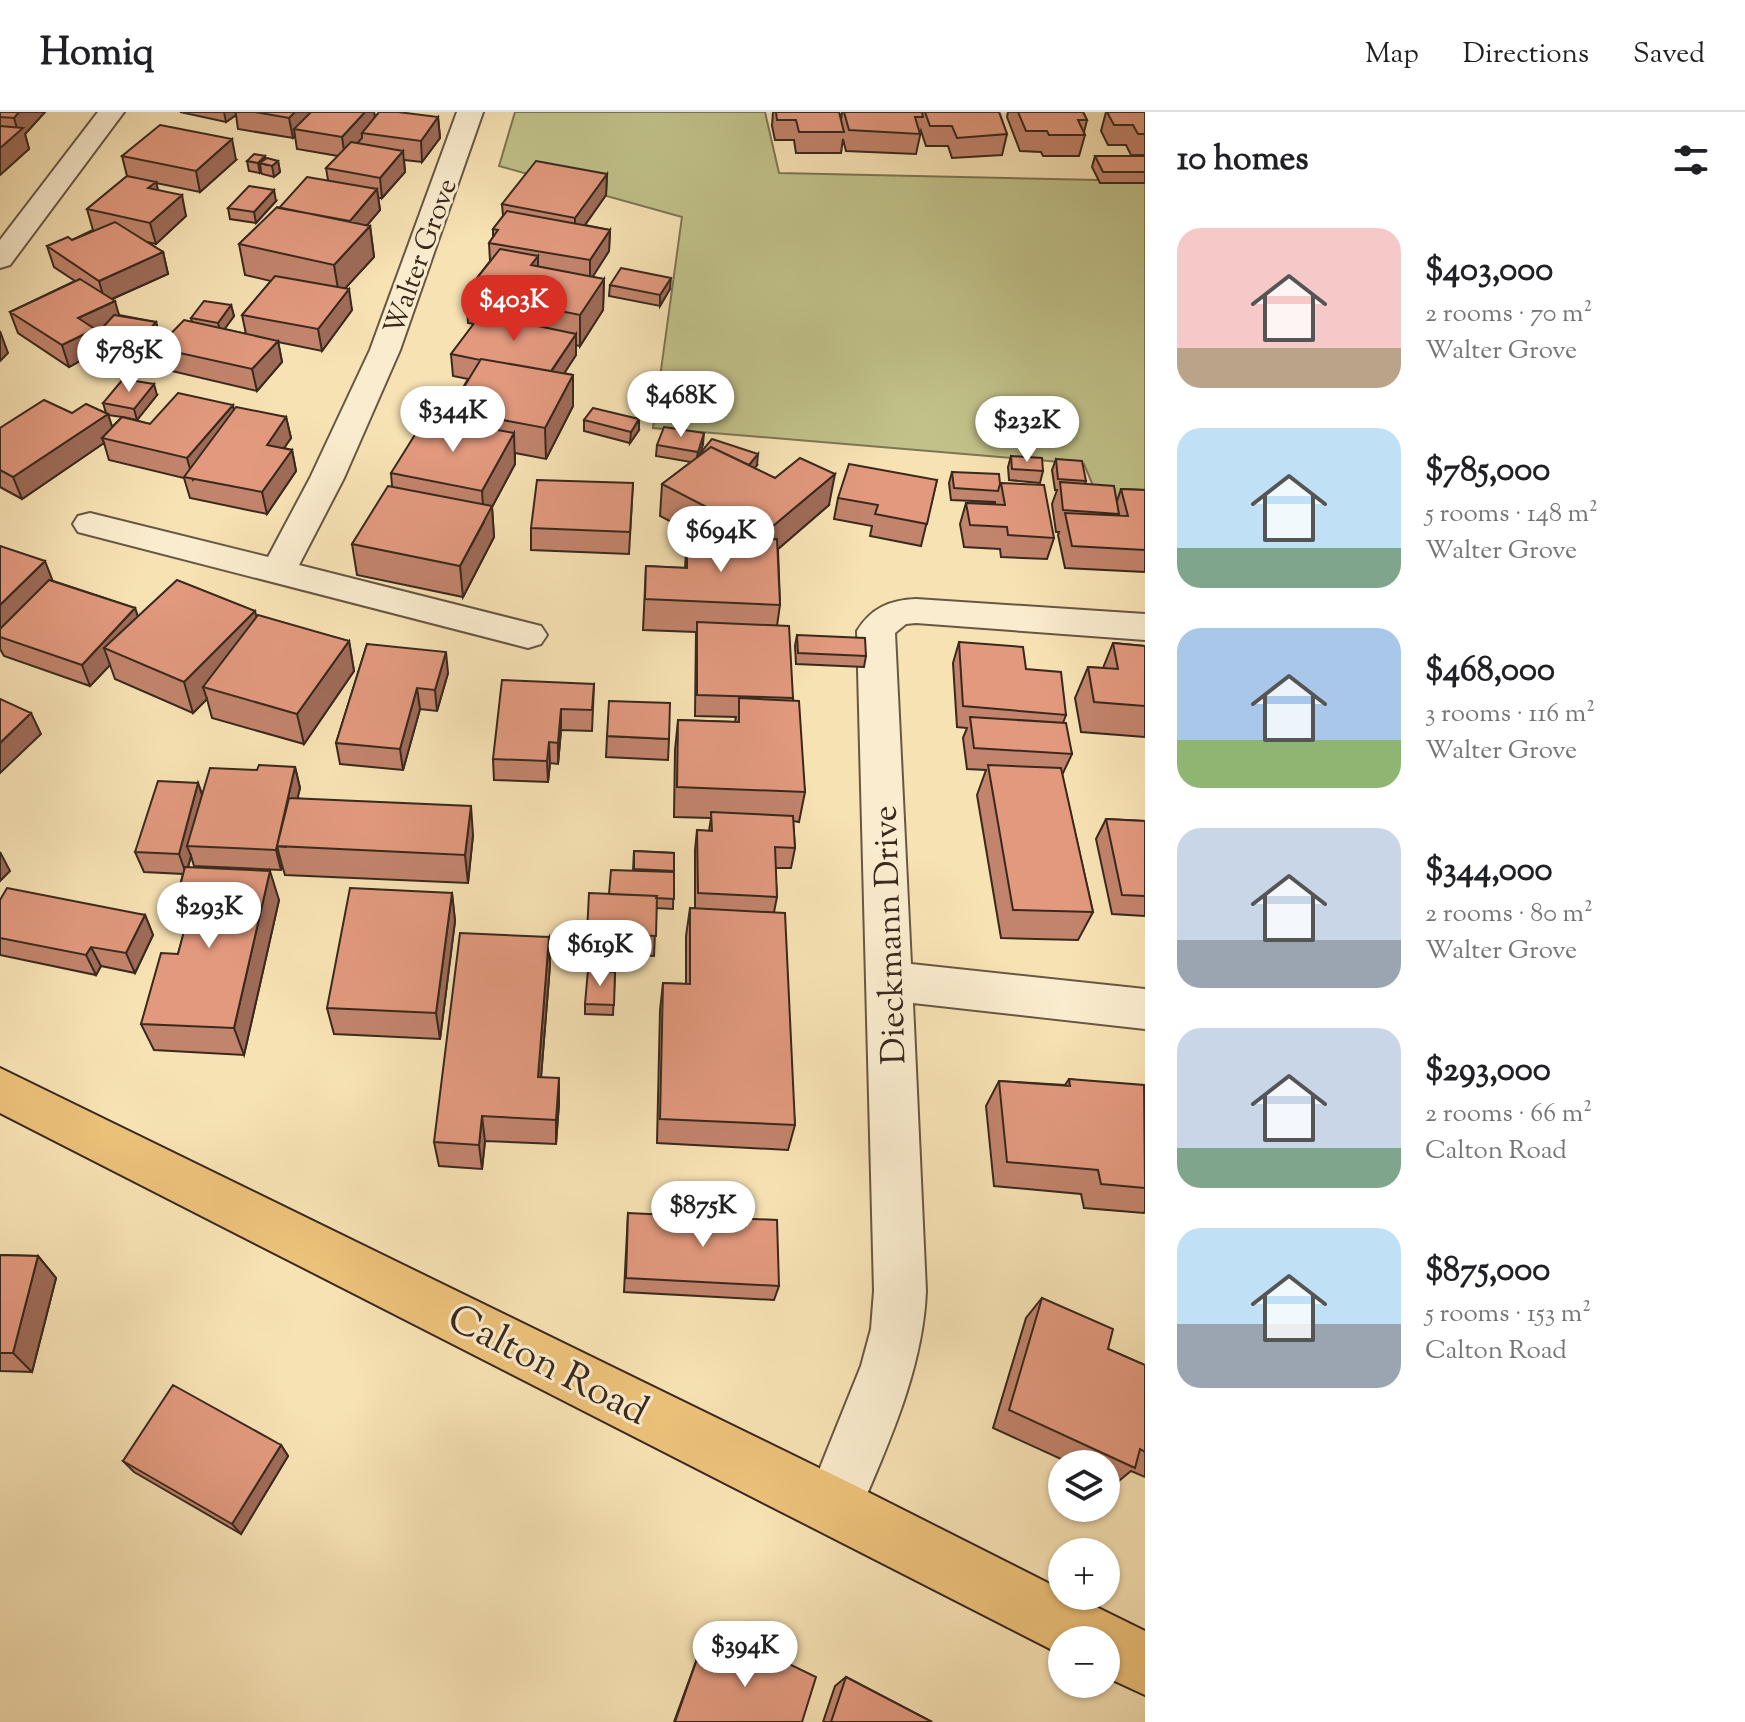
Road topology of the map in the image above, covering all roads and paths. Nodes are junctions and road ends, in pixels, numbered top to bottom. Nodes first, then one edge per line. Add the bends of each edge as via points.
1 (111, 112) edge
2 (470, 112) edge
3 (0, 259) edge
4 (90, 524) dead end
5 (278, 571) junction
6 (1145, 627) edge
7 (528, 635) dead end
8 (890, 981) junction
9 (1145, 1009) edge
10 (0, 1089) edge
11 (834, 1505) junction
12 (1070, 1626) edge
13 (1120, 1651) edge
14 (1145, 1664) edge

1 - 3 street
2 - 5 street, Walter Grove via 385,350
4 - 5 street
5 - 7 street
6 - 8 street, Dieckmann Drive via 941,611 897,612 876,631
8 - 9 street
8 - 11 street, Dieckmann Drive via 898,1329
10 - 11 main road, Calton Road
11 - 12 main road, Calton Road
13 - 14 main road

